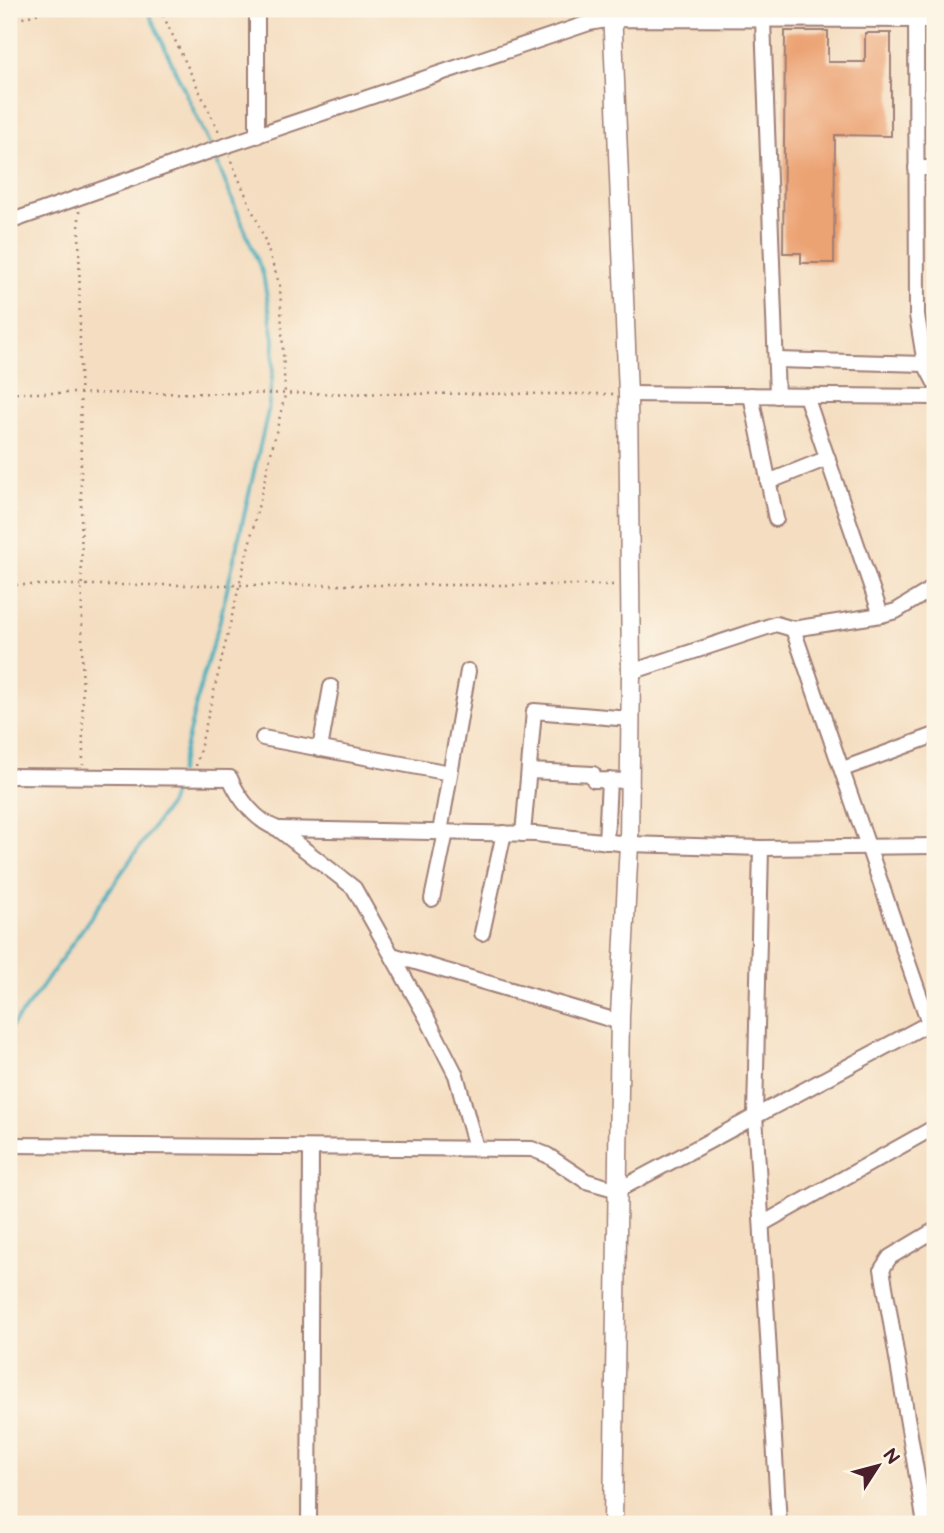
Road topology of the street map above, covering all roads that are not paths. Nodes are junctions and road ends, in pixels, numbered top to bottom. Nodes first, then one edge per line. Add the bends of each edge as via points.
1 (257, 9) edge
2 (612, 14) edge
3 (916, 15) edge
4 (763, 20) junction
5 (935, 20) edge
6 (257, 136) junction
7 (916, 168) junction
8 (935, 168) edge
9 (9, 222) edge
10 (776, 360) junction
11 (925, 364) junction
12 (935, 383) edge
13 (628, 394) junction
14 (751, 395) junction
15 (777, 396) junction
16 (806, 396) junction
17 (935, 397) edge
18 (828, 458) junction
19 (768, 482) junction
20 (776, 519) dead end
21 (935, 587) edge
22 (881, 615) junction
23 (793, 629) junction
24 (468, 671) dead end
25 (631, 672) junction
26 (331, 687) dead end
27 (630, 719) junction
28 (935, 735) edge
29 (263, 738) dead end
30 (320, 748) junction
31 (843, 769) junction
32 (529, 771) junction
33 (450, 773) junction
34 (9, 776) edge
35 (609, 780) junction
36 (629, 781) junction
37 (278, 829) junction
38 (443, 832) junction
39 (504, 833) junction
40 (523, 834) junction
41 (606, 842) junction
42 (629, 845) junction
43 (870, 846) junction
44 (935, 846) edge
45 (761, 848) junction
46 (432, 899) dead end
47 (482, 933) dead end
48 (392, 955) junction
49 (620, 1021) junction
50 (933, 1025) edge
51 (755, 1115) junction
52 (935, 1126) edge
53 (9, 1145) edge
54 (311, 1148) junction
55 (476, 1148) junction
56 (618, 1190) junction
57 (762, 1224) junction
58 (935, 1230) edge
59 (310, 1524) edge
60 (612, 1524) edge
61 (779, 1524) edge
62 (925, 1524) edge

1 - 6 street
2 - 4 street
2 - 6 street
2 - 13 street
3 - 4 street
3 - 5 street
3 - 7 street
4 - 10 street
6 - 9 street
7 - 8 street
7 - 11 street via 917,315
10 - 11 street
10 - 15 street
11 - 12 street
13 - 14 street
13 - 25 street
14 - 15 street
14 - 19 street
15 - 16 street
16 - 17 street
16 - 18 street
18 - 19 street
18 - 22 street
19 - 20 street
21 - 22 street
22 - 23 street
23 - 25 street via 776,624
23 - 31 street
24 - 33 street
25 - 27 street
26 - 30 street
27 - 32 street via 534,711
27 - 36 street
28 - 31 street
29 - 30 street
30 - 33 street
31 - 43 street
32 - 35 street via 593,774 594,780
32 - 40 street
33 - 38 street
34 - 37 street via 230,778 253,813
35 - 36 street
35 - 41 street
36 - 42 street
37 - 38 street
37 - 48 street via 354,888
38 - 39 street
38 - 46 street
39 - 40 street
39 - 47 street
40 - 41 street
41 - 42 street
42 - 45 street
42 - 49 street
43 - 44 street
43 - 45 street
43 - 50 street
45 - 51 street
48 - 49 street
48 - 55 street via 456,1074
49 - 56 street
50 - 51 street
51 - 56 street
51 - 57 street
52 - 57 street
53 - 54 street
54 - 55 street
54 - 59 street
55 - 56 street via 532,1149 586,1181
56 - 60 street
57 - 61 street
58 - 62 street via 890,1257 882,1269

